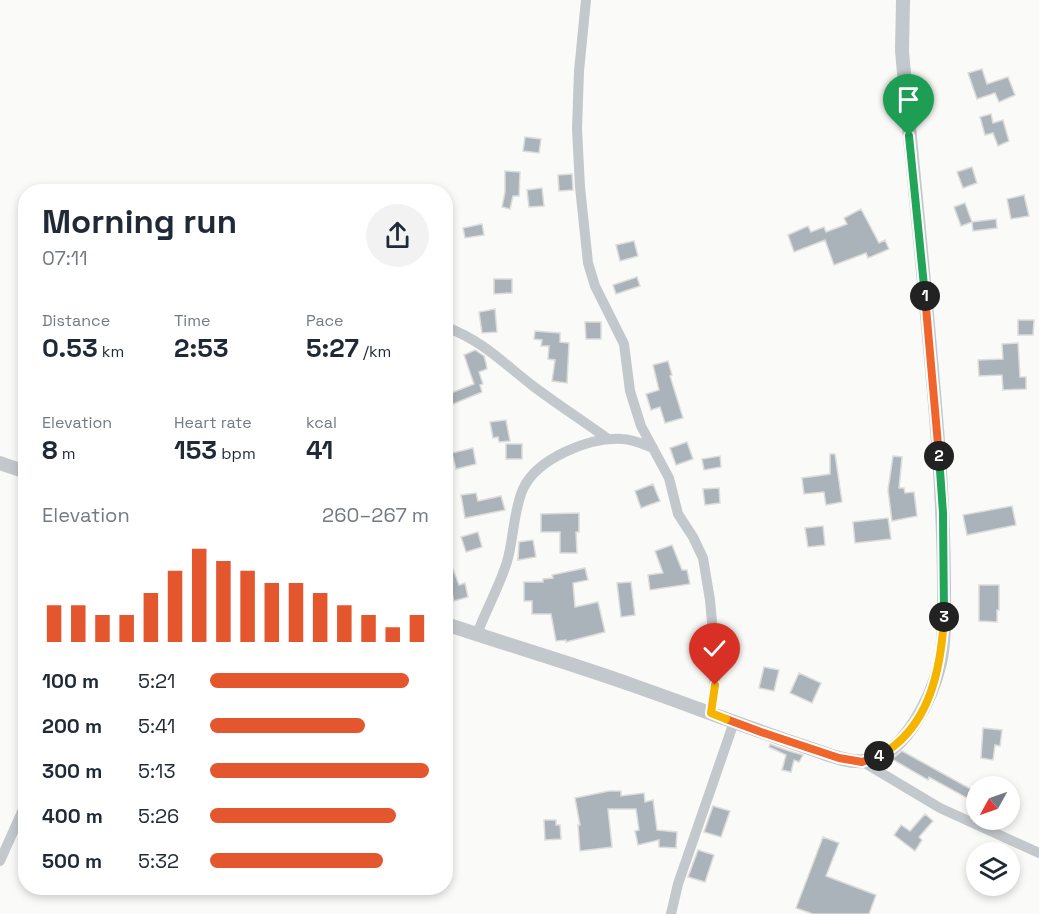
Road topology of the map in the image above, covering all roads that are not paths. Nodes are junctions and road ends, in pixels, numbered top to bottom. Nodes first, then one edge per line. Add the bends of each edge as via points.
1 (586, 0) edge
2 (903, 0) edge
3 (453, 330) edge
4 (608, 439) junction
5 (653, 447) junction
6 (0, 463) edge
7 (18, 469) edge
8 (453, 626) edge
9 (477, 634) junction
10 (711, 713) junction
11 (734, 722) junction
12 (862, 762) junction
13 (18, 821) edge
14 (1039, 853) edge
15 (0, 861) edge
16 (671, 914) edge

1 - 5 street via 577,129 588,262 595,286 624,344 630,391 641,426
2 - 12 street via 902,51 942,501 944,618 941,661 924,708 897,744
3 - 4 street via 479,342
4 - 5 street
4 - 9 street via 561,453 528,481 507,559
5 - 10 street via 669,478 678,514 703,558 716,667
6 - 7 street
8 - 9 street
9 - 10 street
10 - 11 street
11 - 12 street via 839,758
11 - 16 street
12 - 14 street via 940,808
13 - 15 street

